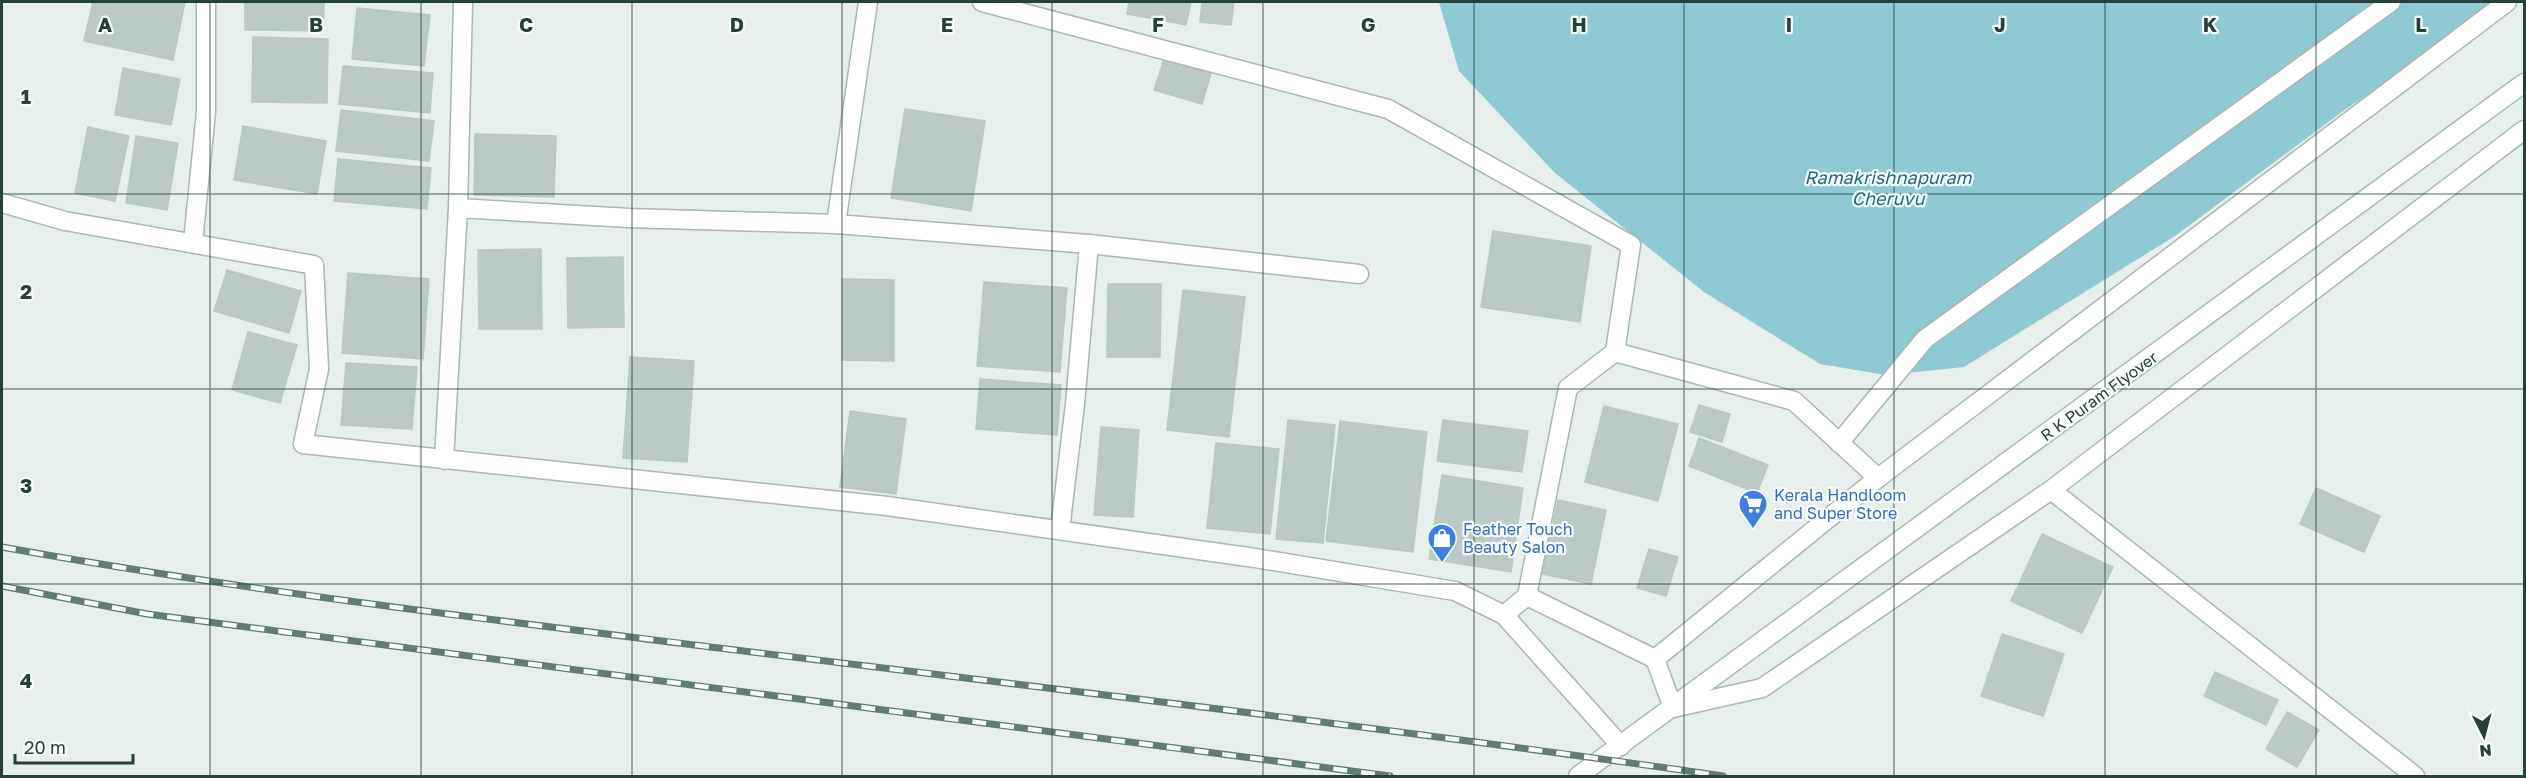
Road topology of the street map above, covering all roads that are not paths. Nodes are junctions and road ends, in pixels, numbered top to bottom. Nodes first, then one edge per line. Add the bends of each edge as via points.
1 (206, 2) edge
2 (463, 2) edge
3 (868, 2) edge
4 (982, 2) edge
5 (2391, 2) edge
6 (2507, 2) edge
7 (2524, 83) edge
8 (2524, 130) edge
9 (2, 203) edge
10 (458, 208) junction
11 (836, 224) junction
12 (193, 242) junction
13 (1089, 244) junction
14 (1359, 274) dead end
15 (1615, 352) junction
16 (1839, 442) junction
17 (444, 460) junction
18 (1878, 477) junction
19 (2052, 490) junction
20 (1060, 530) junction
21 (1527, 597) junction
22 (1504, 615) junction
23 (1655, 658) junction
24 (1673, 708) junction
25 (1621, 746) junction
26 (1582, 776) edge
27 (2415, 777) edge

1 - 12 street via 206,112
2 - 10 street
3 - 11 street
4 - 15 street via 1388,109 1631,245
5 - 16 street via 1925,339
6 - 18 street
7 - 24 street, R K Puram Flyover
8 - 19 street
9 - 12 street via 65,220
10 - 11 street
10 - 17 street
11 - 13 street
12 - 17 street via 314,265 319,369 303,444
13 - 14 street
13 - 20 street
15 - 16 street via 1794,401
15 - 21 street via 1568,388
16 - 18 street
17 - 20 street via 887,506
18 - 23 street
19 - 24 street via 1762,688
19 - 27 street
20 - 22 street via 1455,591
21 - 22 street
21 - 23 street
22 - 25 street
23 - 24 street
24 - 25 street, R K Puram Flyover
25 - 26 street, R K Puram Flyover

